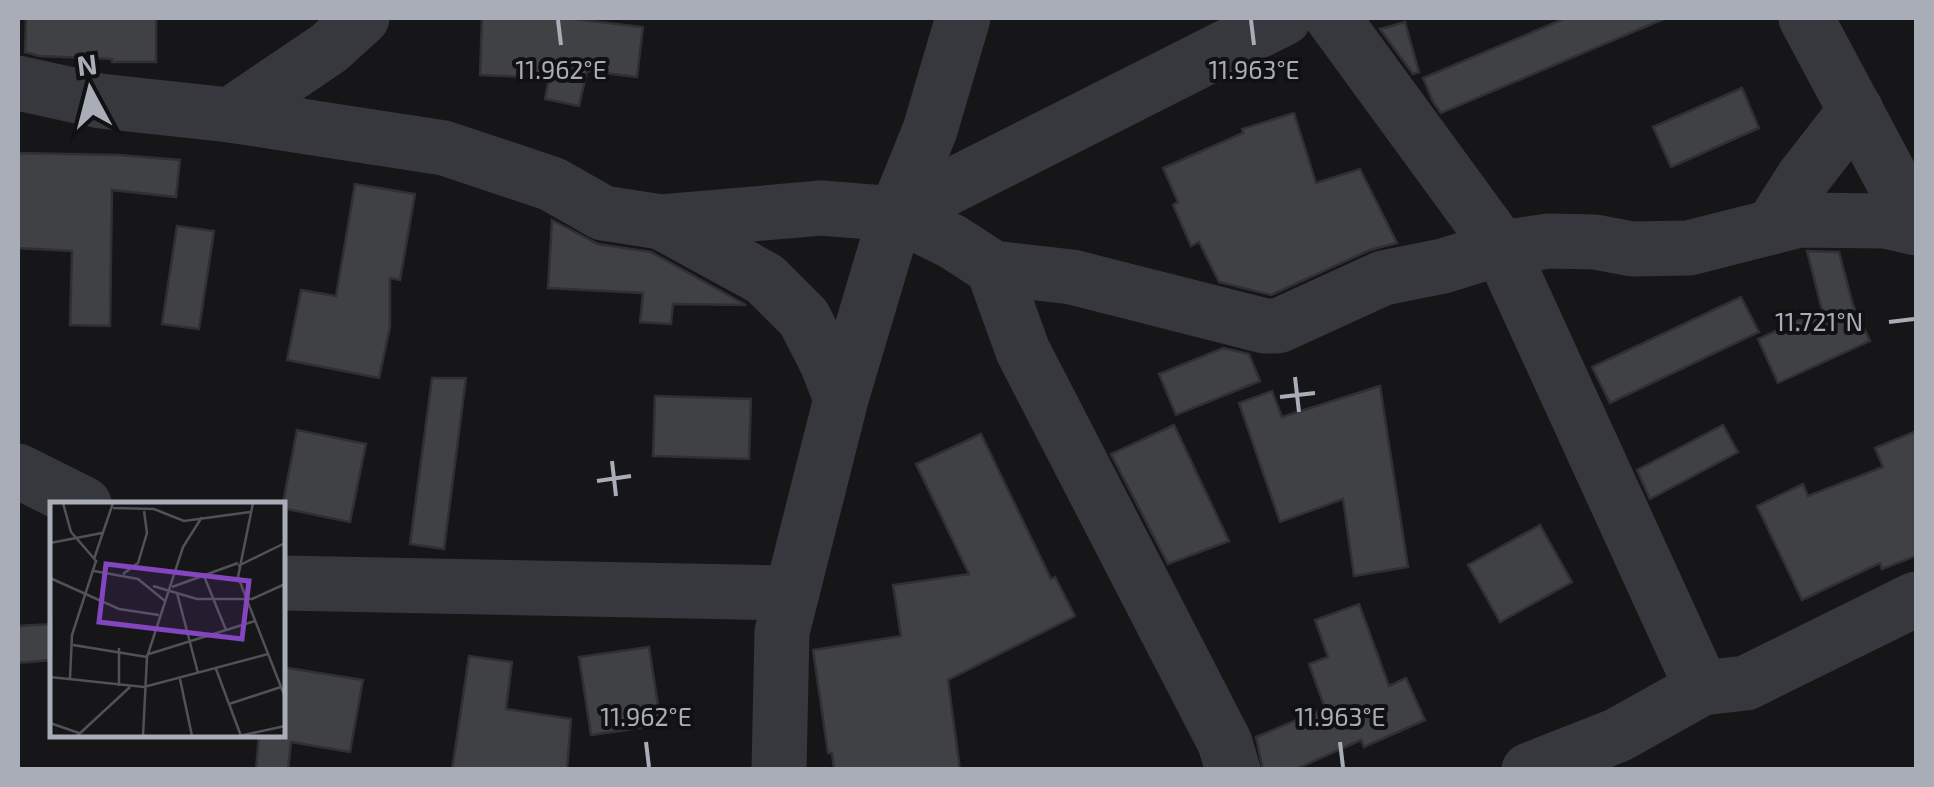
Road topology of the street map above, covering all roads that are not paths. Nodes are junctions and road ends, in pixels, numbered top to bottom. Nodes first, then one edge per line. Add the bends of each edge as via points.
1 (362, 18) edge
2 (963, 18) edge
3 (1284, 18) edge
4 (1333, 18) edge
5 (1806, 18) edge
6 (18, 83) edge
7 (1856, 110) junction
8 (230, 116) junction
9 (896, 214) junction
10 (661, 222) junction
11 (1916, 226) edge
12 (1772, 227) junction
13 (1501, 248) junction
14 (993, 268) junction
15 (842, 399) junction
16 (18, 471) edge
17 (80, 502) edge
18 (285, 584) edge
19 (792, 593) junction
20 (1916, 599) edge
21 (1702, 688) junction
22 (779, 770) edge
23 (1234, 770) edge
24 (1529, 770) edge

1 - 8 street
2 - 9 street via 930,130
3 - 9 street
4 - 13 street
5 - 7 street
6 - 8 street via 100,101
7 - 11 street
7 - 12 street
8 - 10 street via 444,148 552,184 603,213
9 - 10 street via 821,208
9 - 14 street
9 - 15 street
10 - 15 street via 765,279 804,318
11 - 12 street via 1799,220
12 - 13 street via 1689,248 1550,241
13 - 14 street via 1383,278 1278,326 1072,278
13 - 21 street
14 - 23 street via 1024,351
15 - 19 street
16 - 17 street
18 - 19 street
19 - 22 street via 782,632
20 - 21 street via 1746,683
21 - 24 street via 1618,735

